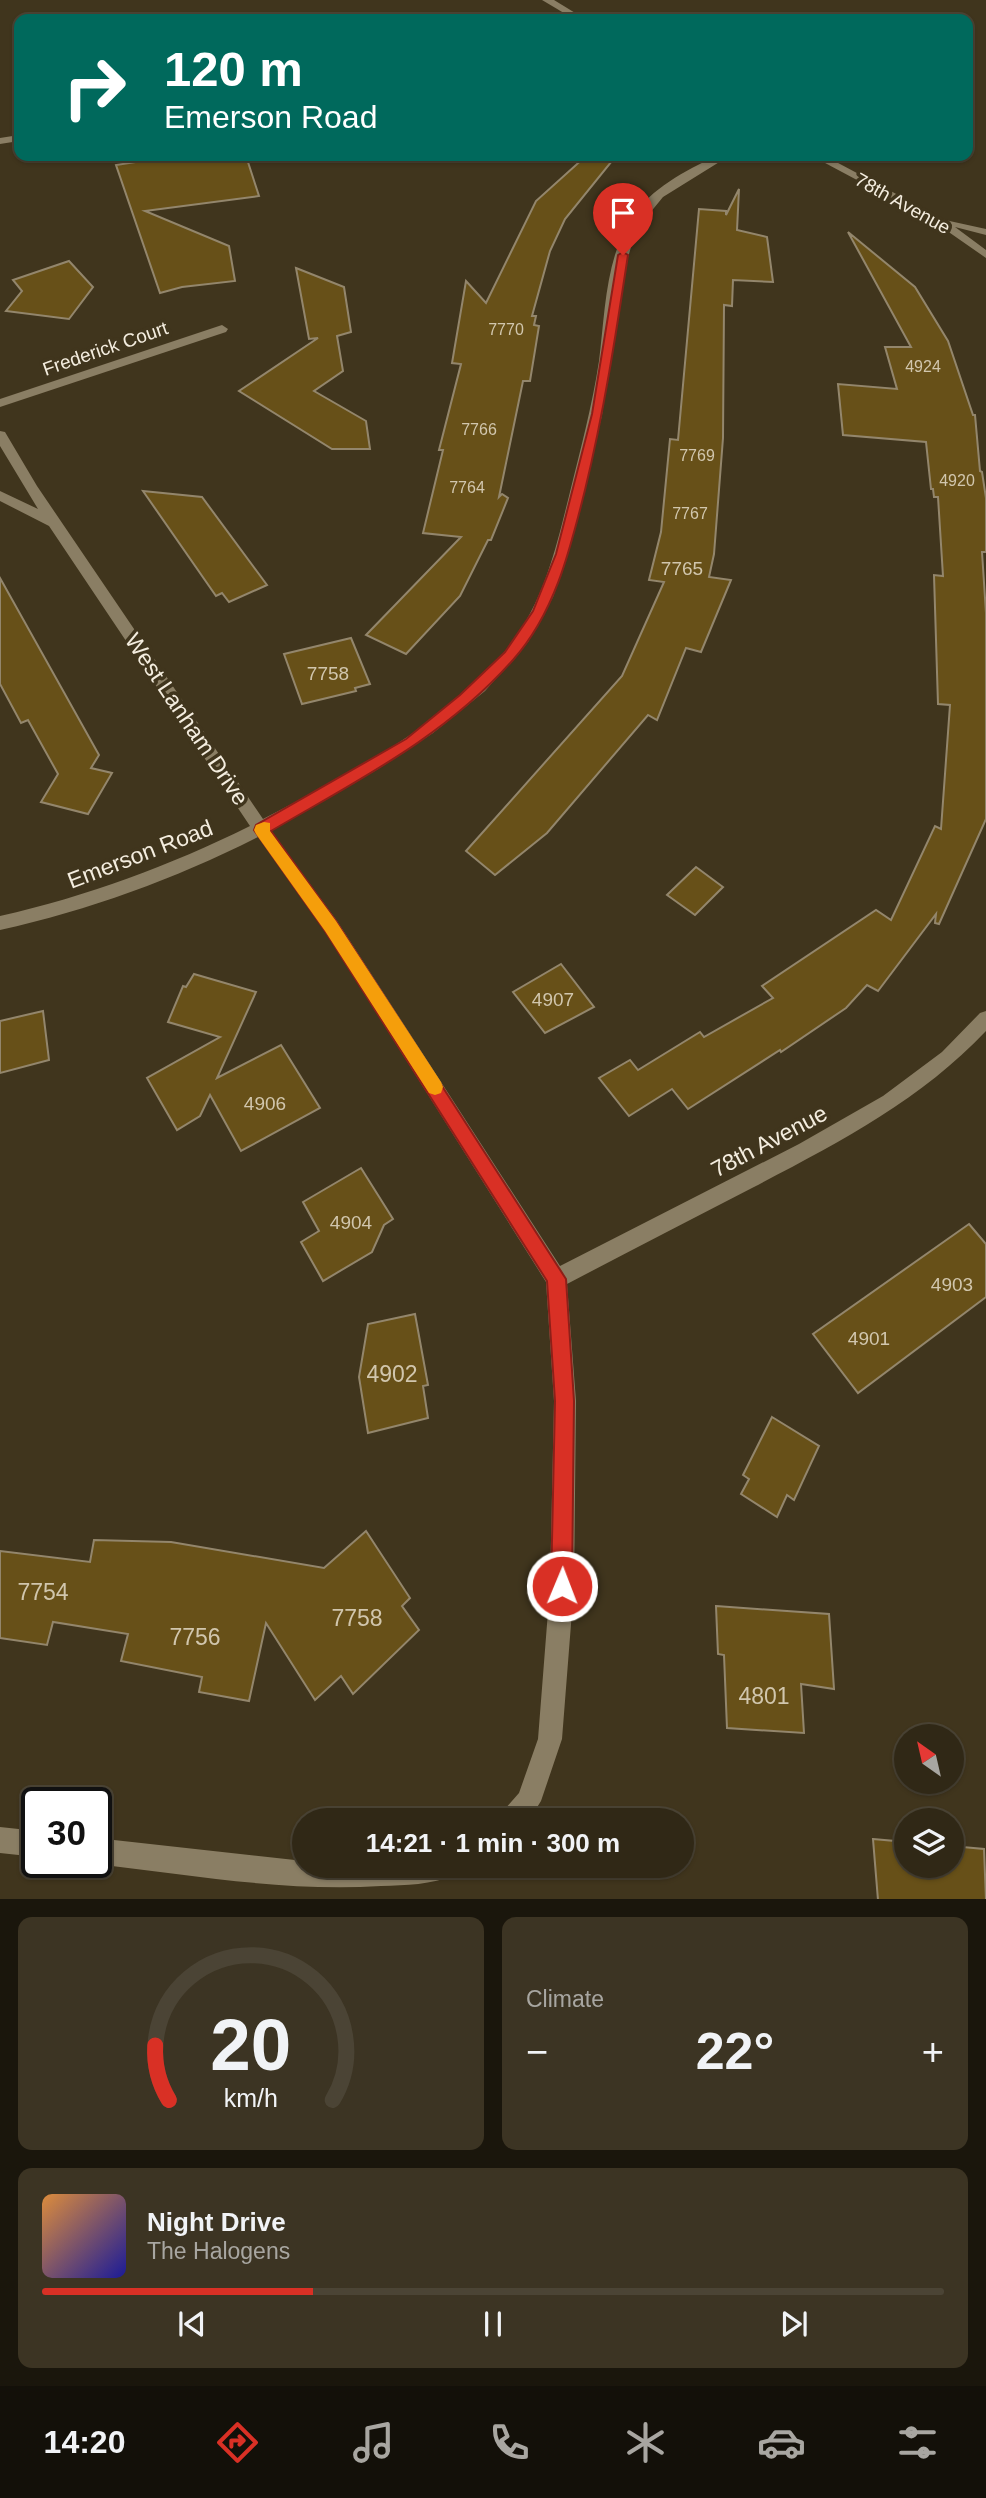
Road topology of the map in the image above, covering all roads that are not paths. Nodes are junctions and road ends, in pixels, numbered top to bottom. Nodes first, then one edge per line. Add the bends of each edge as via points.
1 (547, 0) edge
2 (569, 13) joint
3 (566, 14) edge
4 (714, 161) edge
5 (827, 161) edge
6 (934, 217) junction
7 (986, 232) edge
8 (986, 255) edge
9 (222, 329) dead end
10 (0, 403) edge
11 (0, 435) edge
12 (0, 495) edge
13 (56, 524) junction
14 (261, 830) junction
15 (0, 923) edge
16 (986, 1019) edge
17 (556, 1279) junction
18 (523, 1808) edge
19 (0, 1840) edge
20 (21, 1842) edge
21 (112, 1853) edge
22 (292, 1873) edge

1 - 2 street
2 - 3 street
4 - 14 street, Emerson Road via 670,187 631,230 614,298 597,414 563,554 539,612 510,655 411,743
5 - 6 street, 78th Avenue
6 - 7 street
6 - 8 street, 78th Avenue
9 - 10 street, Frederick Court
11 - 13 street, West Lanham Drive
12 - 13 street
13 - 14 street, West Lanham Drive
14 - 15 street, Emerson Road via 196,861 38,916
14 - 17 street, West Lanham Drive via 331,926
16 - 17 street, 78th Avenue via 949,1059 890,1102
17 - 18 street, West Lanham Drive via 565,1401 562,1586 550,1739
19 - 20 street
21 - 22 street

